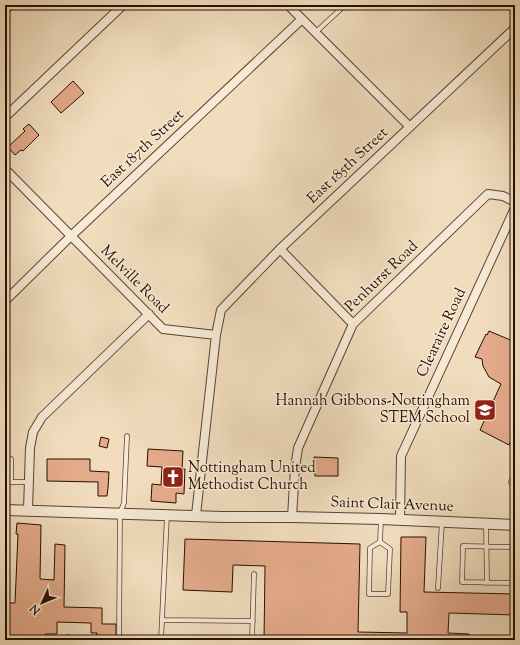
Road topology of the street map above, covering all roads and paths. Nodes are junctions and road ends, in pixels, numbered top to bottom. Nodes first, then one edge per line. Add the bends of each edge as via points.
1 (123, 5) edge
2 (288, 5) edge
3 (345, 5) edge
4 (302, 19) junction
5 (515, 28) edge
6 (316, 33) junction
7 (5, 117) edge
8 (410, 127) junction
9 (5, 169) edge
10 (515, 202) edge
11 (515, 208) edge
12 (71, 236) junction
13 (280, 249) junction
14 (5, 301) edge
15 (149, 314) junction
16 (353, 324) junction
17 (216, 335) junction
18 (127, 436) dead end
19 (12, 459) dead end
20 (515, 473) edge
21 (5, 482) edge
22 (12, 482) junction
23 (28, 482) junction
24 (515, 488) edge
25 (5, 510) edge
26 (28, 510) junction
27 (120, 513) junction
28 (167, 514) junction
29 (196, 515) junction
30 (292, 517) junction
31 (381, 519) junction
32 (400, 520) junction
33 (442, 522) junction
34 (486, 524) junction
35 (515, 525) edge
36 (380, 542) junction
37 (487, 546) junction
38 (515, 547) edge
39 (254, 574) dead end
40 (515, 574) edge
41 (487, 583) junction
42 (438, 588) dead end
43 (162, 620) junction
44 (253, 621) junction
45 (119, 640) edge
46 (161, 640) edge
47 (252, 640) edge

1 - 7 street
2 - 4 street
3 - 6 lane
4 - 6 street
4 - 12 street, East 187th Street
5 - 8 street, East 185th Street
6 - 8 street
8 - 13 street, East 185th Street
9 - 12 street, Melville Road
10 - 16 street, Penhurst Road via 503,196 488,194
11 - 32 street, Clearaire Road via 401,456
12 - 14 street, East 187th Street
12 - 15 street, Melville Road
13 - 16 street
13 - 17 street, East 185th Street via 221,310
15 - 17 street, Melville Road via 163,329
15 - 23 street via 42,417 33,432
16 - 30 street, Penhurst Road via 298,448 294,468
17 - 29 street
18 - 27 lane via 124,503
19 - 22 lane
20 - 24 lane via 511,482
21 - 22 lane
22 - 23 lane
23 - 26 street
25 - 26 street, Saint Clair Avenue
26 - 27 street, Saint Clair Avenue
27 - 28 street, Saint Clair Avenue
27 - 45 lane
28 - 29 street, Saint Clair Avenue
28 - 43 lane
29 - 30 street, Saint Clair Avenue
30 - 31 street, Saint Clair Avenue
31 - 32 street, Saint Clair Avenue
31 - 36 lane
32 - 33 street, Saint Clair Avenue
33 - 34 street, Saint Clair Avenue
33 - 42 lane
34 - 35 street, Saint Clair Avenue
34 - 37 lane
36 - 36 lane via 370,548 369,594 388,594 390,548
37 - 38 lane
37 - 41 lane
37 - 41 lane via 463,546 462,582
39 - 44 lane
40 - 41 lane via 515,583
43 - 44 lane
43 - 46 lane
44 - 47 lane

